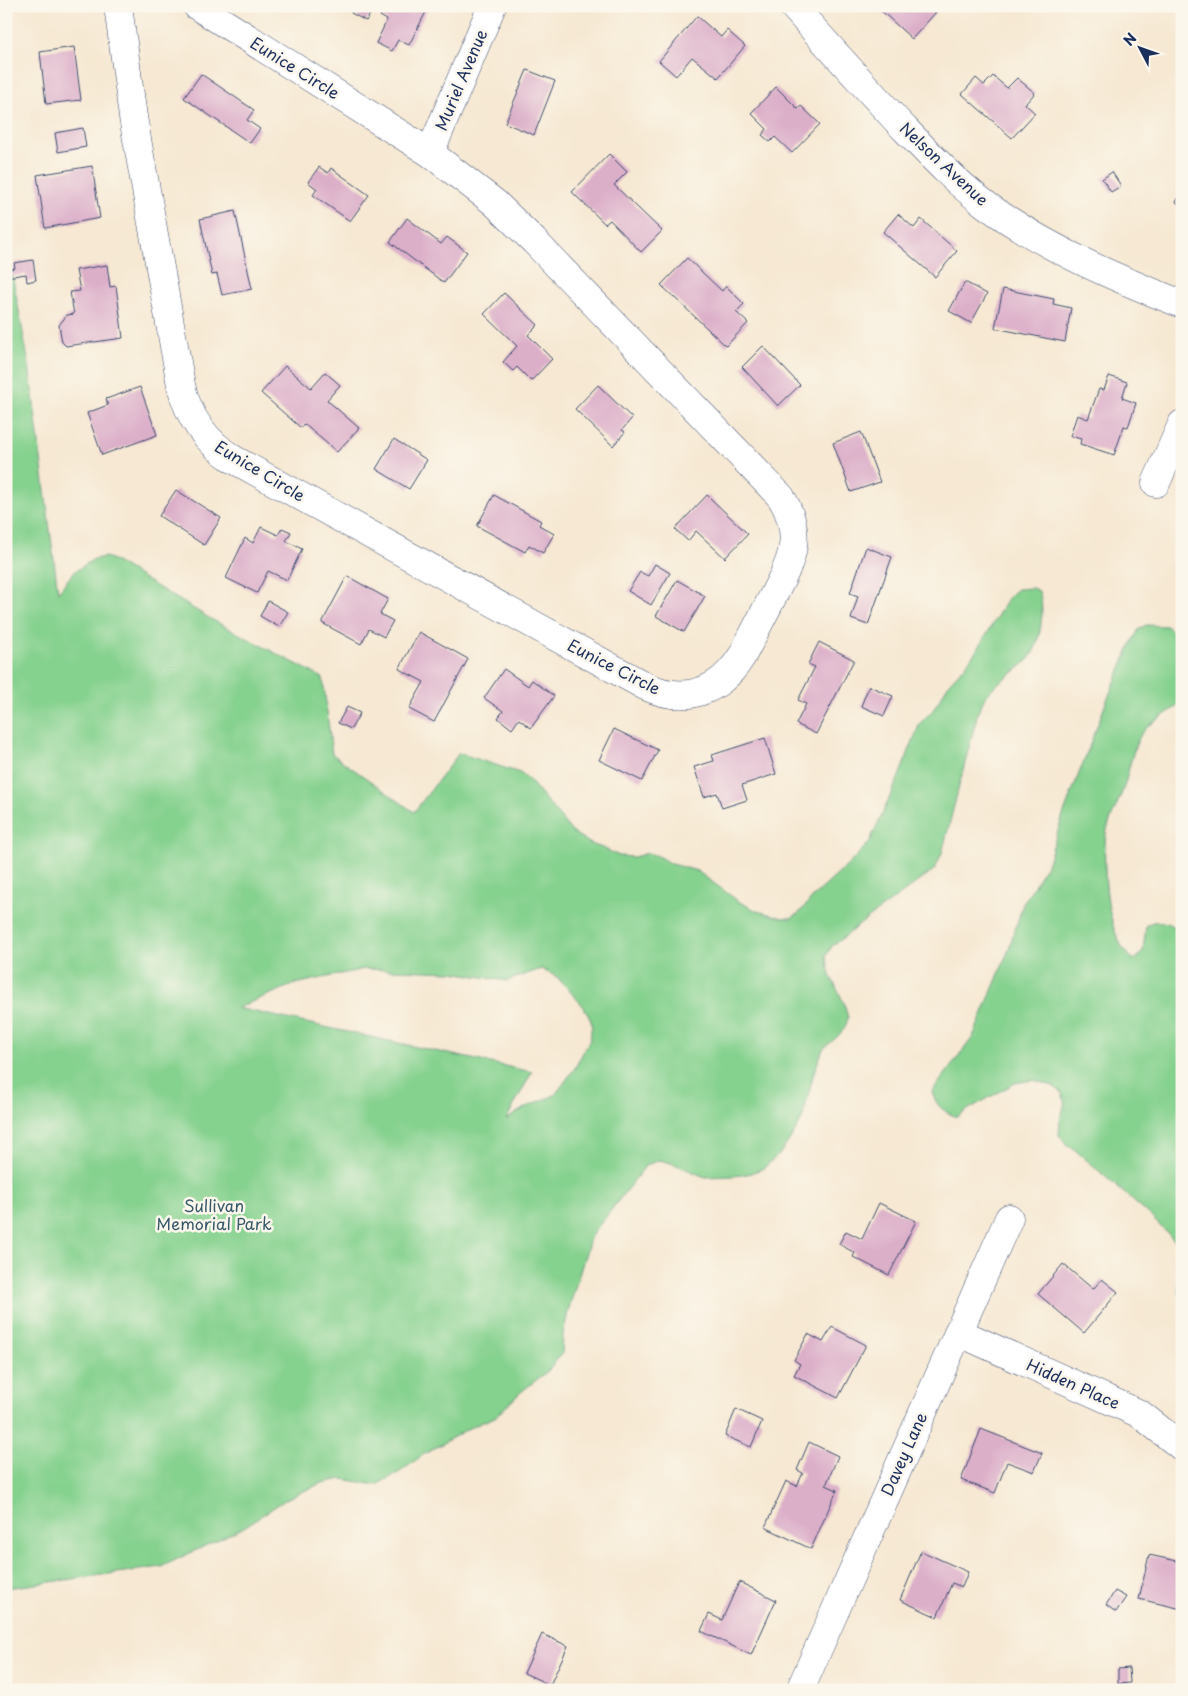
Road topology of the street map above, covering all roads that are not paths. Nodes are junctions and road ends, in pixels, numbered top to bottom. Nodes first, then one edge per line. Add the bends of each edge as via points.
1 (118, 6) edge
2 (197, 6) edge
3 (492, 6) edge
4 (793, 6) edge
5 (430, 153) junction
6 (1182, 304) edge
7 (1181, 426) edge
8 (1156, 483) dead end
9 (1008, 1218) dead end
10 (958, 1332) junction
11 (1182, 1447) edge
12 (800, 1690) edge

1 - 5 street, Eunice Circle via 133,118 183,396 192,418 206,437 233,459 645,686 672,695 713,687 730,674 742,656 790,561 794,533 786,507 774,489 534,241 495,203
2 - 5 street, Eunice Circle
3 - 5 street, Muriel Avenue
4 - 6 street, Nelson Avenue via 937,163 989,206 1060,251
7 - 8 street
9 - 10 street, Davey Lane
10 - 11 street, Hidden Place via 1140,1414
10 - 12 street, Davey Lane

